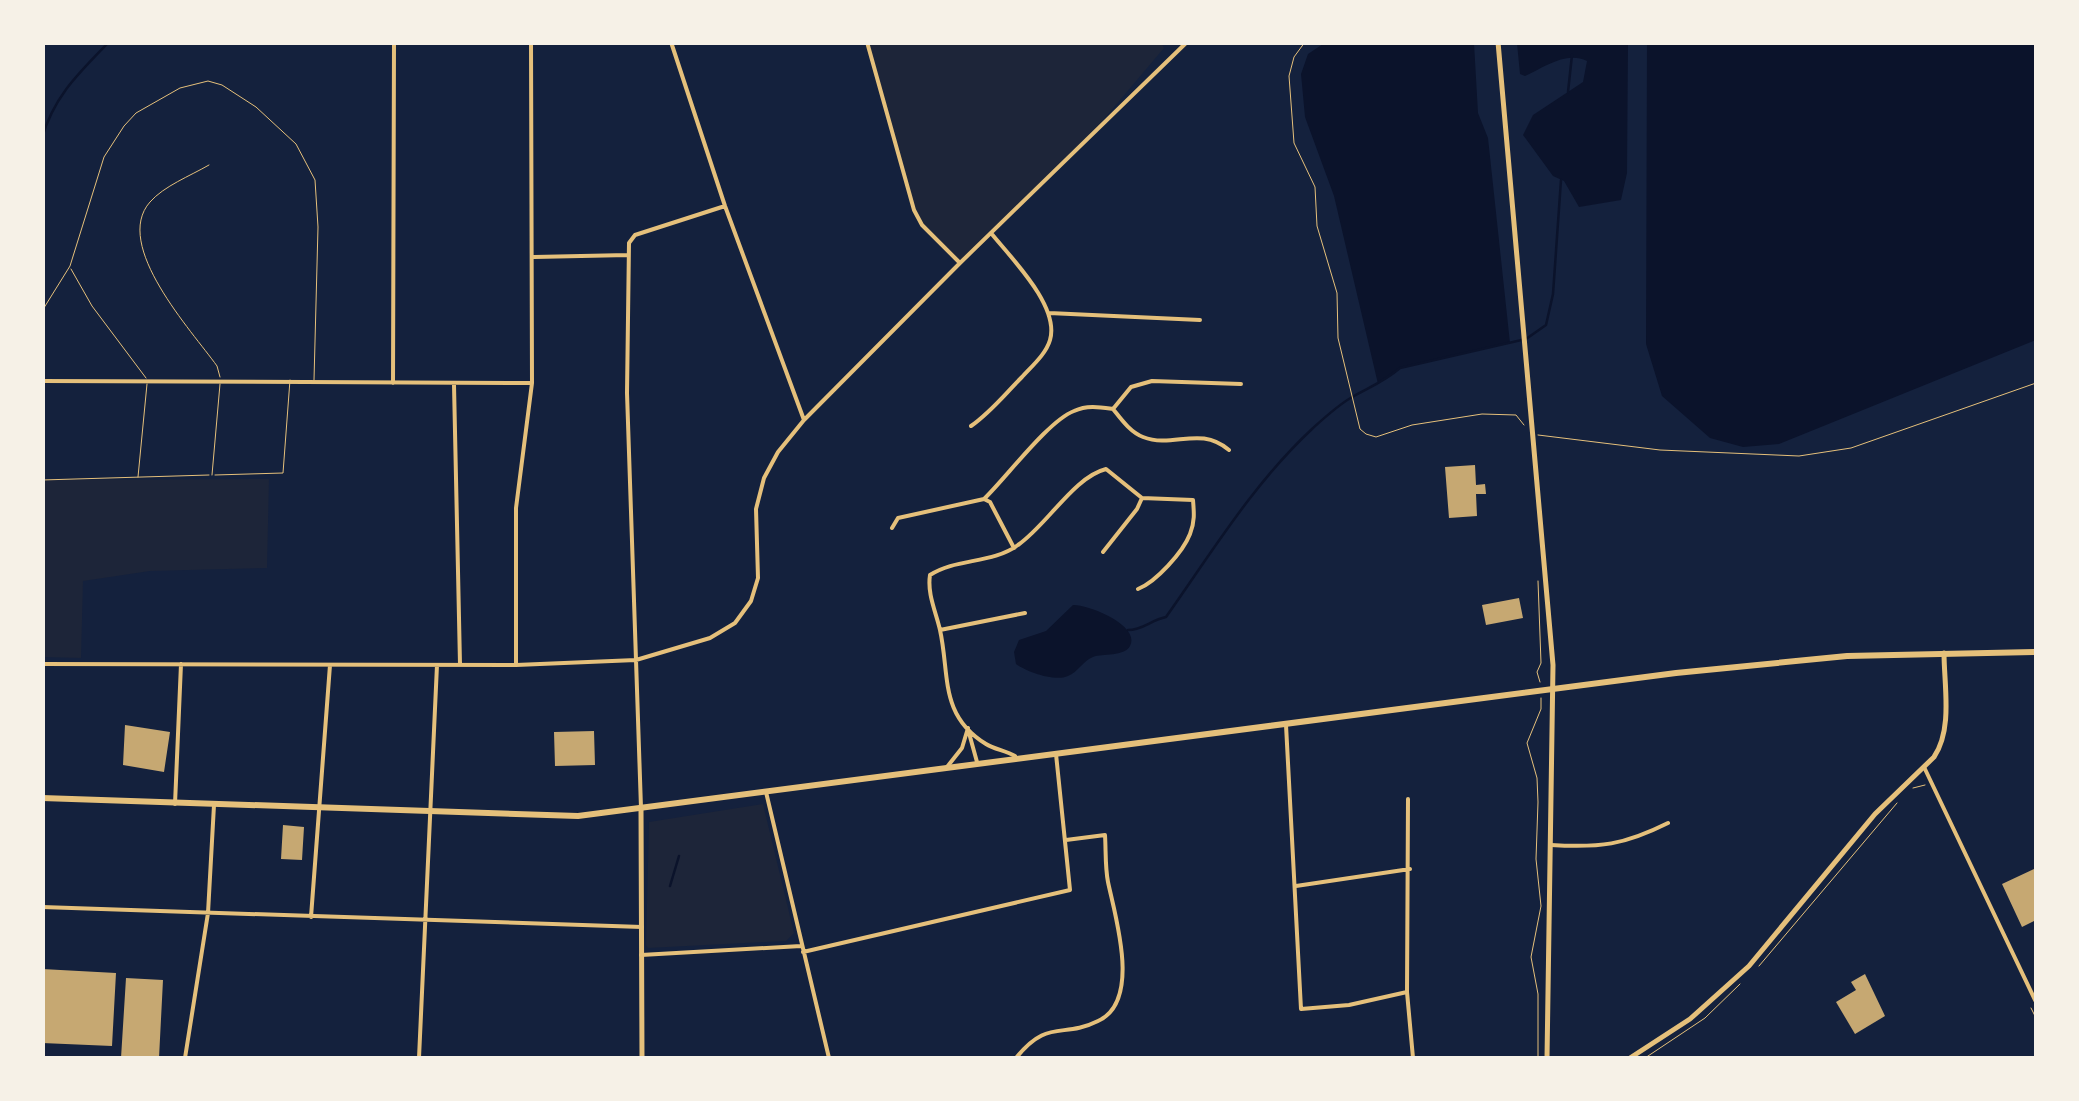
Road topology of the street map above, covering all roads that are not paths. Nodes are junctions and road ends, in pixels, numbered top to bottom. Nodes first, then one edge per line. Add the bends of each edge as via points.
1 (394, 42) edge
2 (531, 42) edge
3 (670, 42) edge
4 (867, 42) edge
5 (1186, 42) edge
6 (1498, 42) edge
7 (210, 165) dead end
8 (725, 206) junction
9 (992, 233) junction
10 (628, 255) junction
11 (534, 257) junction
12 (960, 263) junction
13 (70, 266) junction
14 (42, 311) edge
15 (1049, 313) junction
16 (1200, 320) dead end
17 (220, 380) junction
18 (290, 380) junction
19 (314, 380) junction
20 (42, 381) edge
21 (148, 381) junction
22 (2036, 382) edge
23 (392, 383) junction
24 (532, 383) junction
25 (1241, 384) dead end
26 (454, 385) junction
27 (1113, 409) junction
28 (804, 420) junction
29 (971, 426) dead end
30 (1533, 436) junction
31 (1229, 450) dead end
32 (212, 475) junction
33 (138, 477) junction
34 (42, 480) edge
35 (1142, 498) junction
36 (984, 500) junction
37 (892, 528) dead end
38 (1014, 548) junction
39 (1104, 552) dead end
40 (1138, 589) dead end
41 (1026, 613) dead end
42 (940, 630) junction
43 (1944, 652) junction
44 (2036, 652) edge
45 (636, 660) junction
46 (42, 664) edge
47 (181, 664) junction
48 (460, 664) junction
49 (330, 665) junction
50 (437, 665) junction
51 (516, 665) junction
52 (1554, 688) junction
53 (1286, 725) junction
54 (968, 728) junction
55 (1056, 753) junction
56 (1020, 758) junction
57 (978, 765) junction
58 (1924, 767) junction
59 (946, 769) junction
60 (766, 792) junction
61 (42, 798) edge
62 (1408, 799) dead end
63 (175, 804) junction
64 (214, 805) junction
65 (321, 808) junction
66 (641, 808) junction
67 (431, 812) junction
68 (1668, 823) dead end
69 (1066, 840) junction
70 (1551, 845) junction
71 (1410, 869) junction
72 (1294, 886) junction
73 (42, 907) edge
74 (208, 913) junction
75 (311, 917) junction
76 (427, 920) junction
77 (642, 927) junction
78 (803, 949) junction
79 (641, 954) junction
80 (1407, 992) junction
81 (2036, 1002) edge
82 (186, 1058) edge
83 (419, 1058) edge
84 (642, 1058) edge
85 (829, 1058) edge
86 (1016, 1058) edge
87 (1413, 1058) edge
88 (1546, 1058) edge
89 (1630, 1058) edge

1 - 23 street
2 - 11 street
3 - 8 street
4 - 12 street via 914,210
5 - 9 street
6 - 30 street
7 - 17 lane via 146,206 140,238 149,269 217,366
8 - 10 street via 635,235
8 - 28 street
9 - 12 street
9 - 15 street
10 - 11 street
10 - 45 street
11 - 24 street
12 - 28 street
13 - 14 lane
13 - 19 lane via 104,157 124,126 180,88 222,84 296,144 315,180
13 - 21 lane
15 - 16 street
15 - 29 street via 1050,341 1040,357
17 - 18 street
17 - 21 street
17 - 32 lane
18 - 19 street
18 - 32 lane via 283,473
19 - 23 street
20 - 21 street
21 - 33 lane
22 - 30 lane via 1851,448 1799,456
23 - 26 street
24 - 26 street
24 - 51 street via 516,508
25 - 27 street via 1152,381 1131,387
26 - 48 street
27 - 31 street via 1144,437 1216,439
27 - 36 street via 1068,413
28 - 45 street via 764,478 756,509 758,578 736,623 710,638
30 - 52 street
32 - 33 lane
33 - 34 lane
35 - 38 street via 1106,469 1098,471
35 - 39 street
35 - 40 street via 1194,500 1194,520 1189,538
36 - 37 street via 898,518
36 - 38 street
38 - 42 street via 930,575
41 - 42 street
42 - 54 street via 948,700
43 - 44 main road
43 - 52 main road
43 - 58 street via 1945,730
45 - 51 street
45 - 66 street
46 - 47 street
47 - 49 street
47 - 63 street
48 - 50 street
48 - 51 street
49 - 50 street
49 - 65 street
50 - 67 street
52 - 53 main road
52 - 70 street
53 - 55 main road
53 - 72 street
54 - 56 street
54 - 57 street
54 - 59 street
55 - 56 main road
55 - 69 street
56 - 57 main road
57 - 59 main road
58 - 81 street
58 - 89 street via 1876,814 1749,966 1690,1018
59 - 60 main road
60 - 66 main road
60 - 78 street
61 - 63 main road
62 - 71 street
63 - 64 main road
64 - 65 main road
64 - 74 street
65 - 67 main road
65 - 75 street
66 - 67 main road via 578,816
66 - 77 street
67 - 76 street
68 - 70 street via 1612,846
69 - 78 street via 1070,890
69 - 86 street via 1105,835 1122,975 1110,1013 1096,1023 1042,1033
70 - 88 street
71 - 72 street
71 - 80 street
72 - 80 street via 1302,1009
73 - 74 street
74 - 75 street
74 - 82 street
75 - 76 street
76 - 77 street
76 - 83 street
77 - 79 street
78 - 79 street
78 - 85 street
79 - 84 street
80 - 87 street

